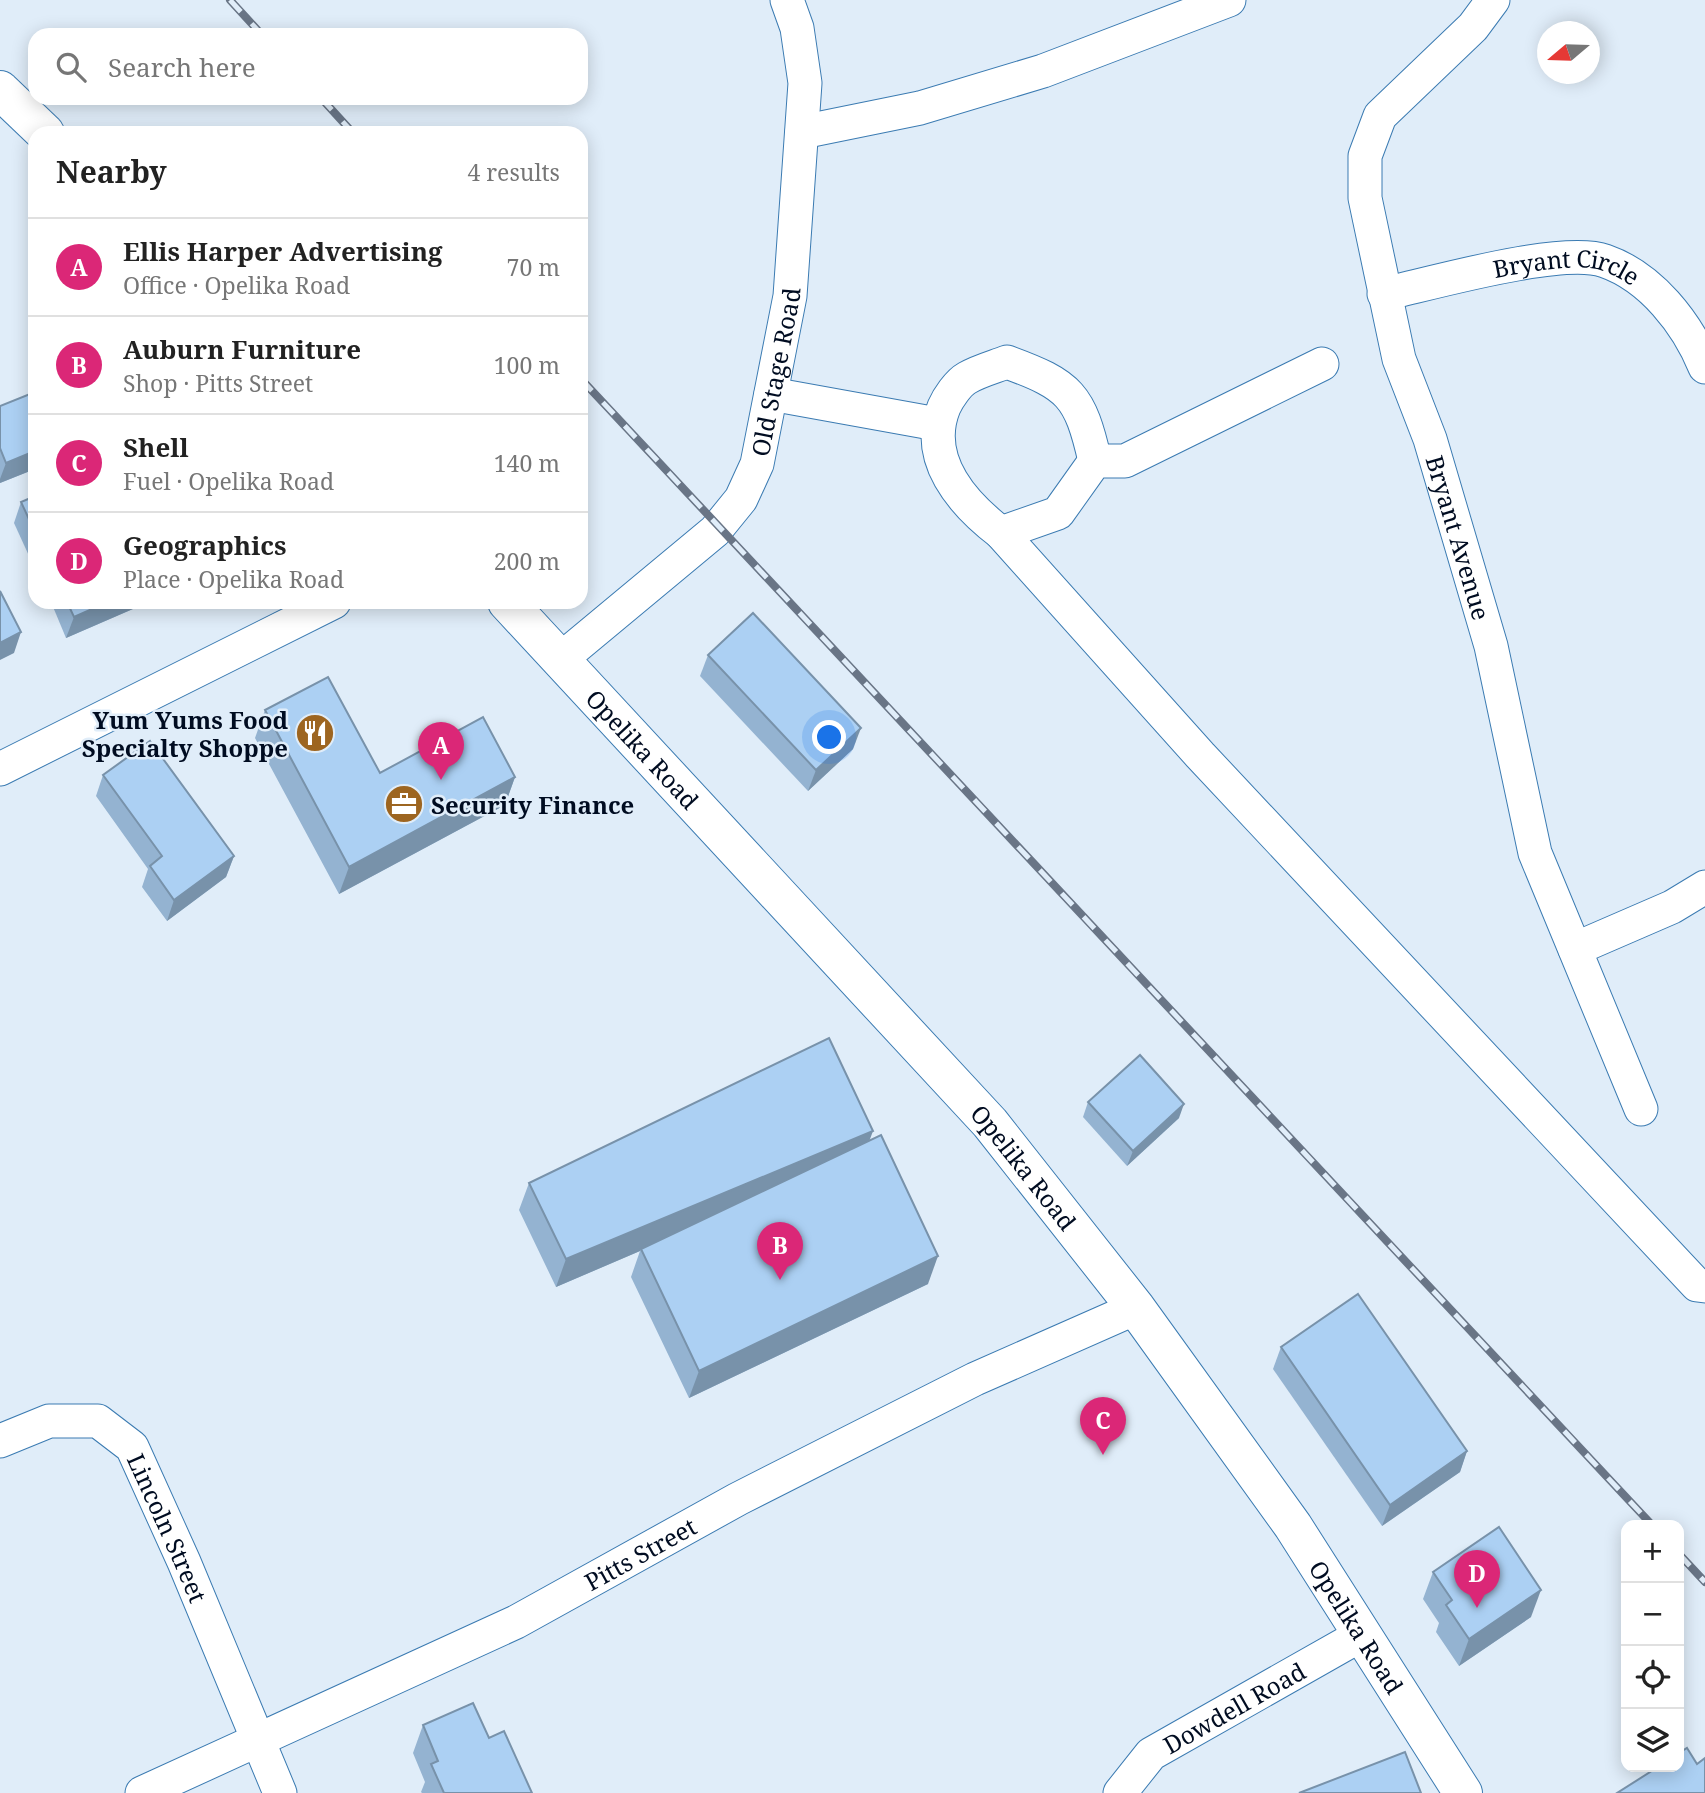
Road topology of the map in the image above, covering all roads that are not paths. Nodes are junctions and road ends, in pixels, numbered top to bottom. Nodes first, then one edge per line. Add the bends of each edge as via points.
1 (787, 0) edge
2 (1229, 0) edge
3 (1493, 0) edge
4 (0, 90) edge
5 (38, 126) edge
6 (802, 132) junction
7 (1384, 294) junction
8 (1322, 364) dead end
9 (1705, 367) edge
10 (771, 394) junction
11 (937, 424) junction
12 (1095, 461) junction
13 (1001, 533) junction
14 (320, 609) edge
15 (514, 609) edge
16 (561, 659) junction
17 (0, 769) edge
18 (1705, 887) edge
19 (1575, 950) junction
20 (1641, 1109) dead end
21 (1705, 1286) edge
22 (1136, 1308) junction
23 (0, 1441) edge
24 (1361, 1635) junction
25 (258, 1741) junction
26 (142, 1793) edge
27 (281, 1793) edge
28 (1120, 1793) edge
29 (1463, 1793) edge

1 - 6 street, Old Stage Road via 797,27 805,83
2 - 6 street via 1043,71 920,108
3 - 7 street, Bryant Avenue via 1473,27 1380,116 1365,156 1365,198
4 - 5 main road
6 - 10 street, Old Stage Road via 790,296
7 - 9 street, Bryant Circle via 1559,257 1604,261 1646,283 1676,316
7 - 19 street, Bryant Avenue via 1399,359 1430,439 1491,646 1535,853
8 - 12 street via 1125,461
10 - 11 street
10 - 16 street, Old Stage Road via 757,464 741,499 715,531
11 - 12 street via 947,401 965,379 1007,362 1051,378 1074,401 1087,427
11 - 13 street via 944,471 972,511
12 - 13 street via 1058,513
13 - 21 street via 1200,755 1698,1285
14 - 17 street
15 - 16 main road, Opelika Road
16 - 22 main road, Opelika Road via 990,1123
18 - 19 street via 1672,907
19 - 20 street, Bryant Avenue
22 - 24 main road, Opelika Road via 1293,1526
22 - 25 street, Pitts Street via 975,1380 762,1487 516,1622
23 - 25 street, Lincoln Street via 49,1421 98,1421 132,1447
24 - 28 street, Dowdell Road via 1151,1754
24 - 29 main road, Opelika Road
25 - 26 street, Pitts Street
25 - 27 street, Lincoln Street

